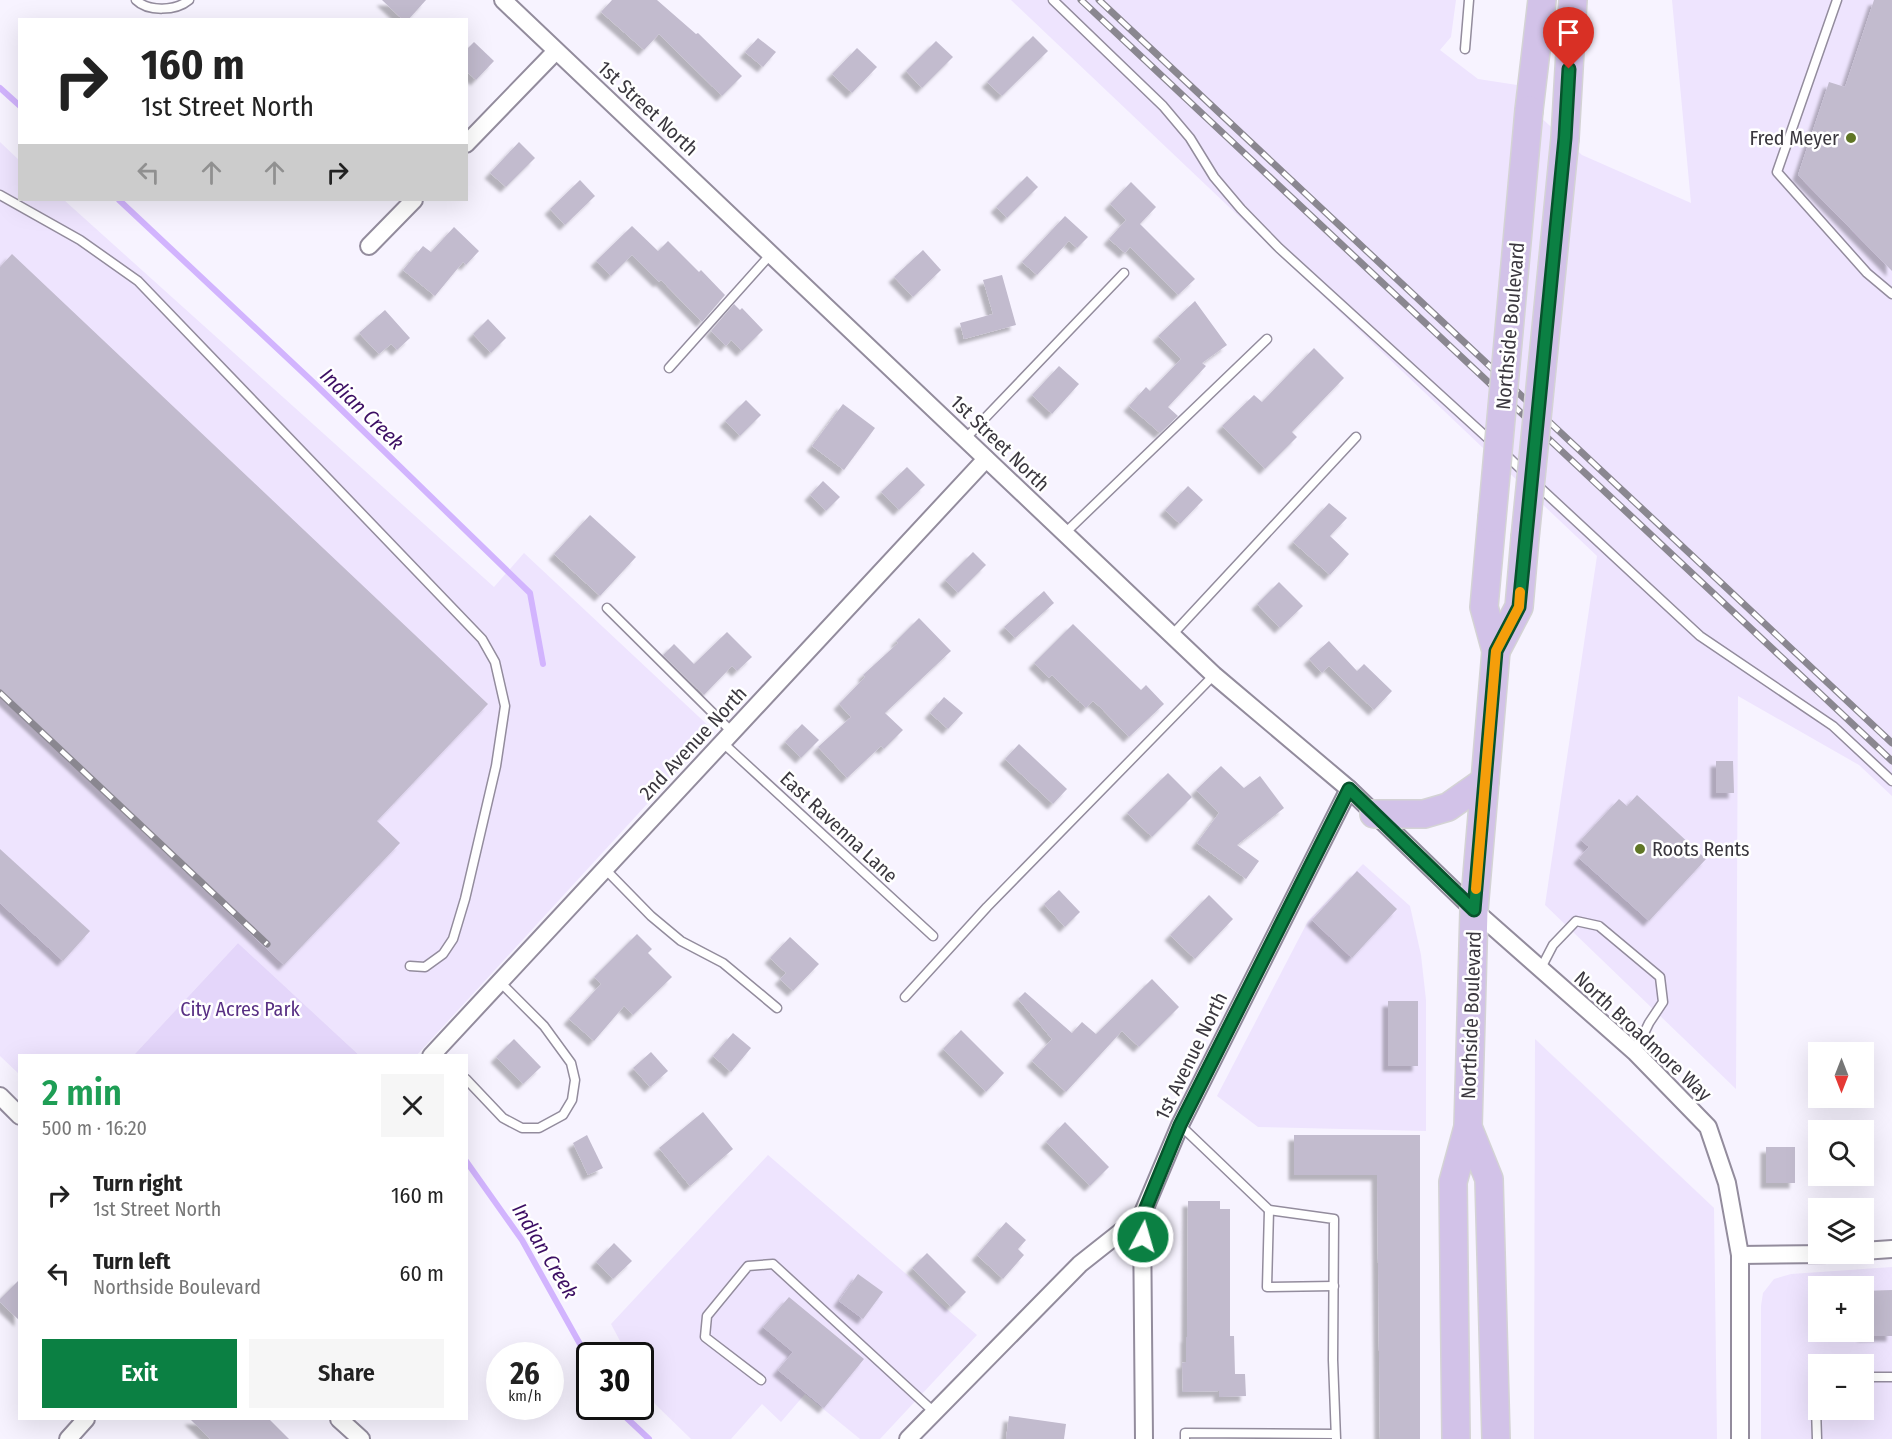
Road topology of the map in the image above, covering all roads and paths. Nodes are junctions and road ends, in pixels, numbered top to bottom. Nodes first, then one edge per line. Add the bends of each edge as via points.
1 (136, 0) edge
2 (189, 0) edge
3 (503, 0) edge
4 (1053, 0) edge
5 (1469, 0) edge
6 (1542, 0) edge
7 (1574, 0) edge
8 (1837, 0) edge
9 (1465, 49) dead end
10 (556, 51) junction
11 (468, 142) edge
12 (0, 195) edge
13 (413, 201) edge
14 (369, 246) dead end
15 (771, 255) junction
16 (1124, 273) dead end
17 (1892, 294) edge
18 (1268, 339) dead end
19 (669, 368) dead end
20 (1356, 437) dead end
21 (965, 439) junction
22 (986, 459) junction
23 (1065, 533) junction
24 (607, 608) dead end
25 (1172, 635) junction
26 (1496, 651) junction
27 (1214, 675) junction
28 (727, 738) junction
29 (1485, 781) junction
30 (1892, 781) edge
31 (1349, 789) junction
32 (1374, 814) junction
33 (605, 869) junction
34 (1474, 910) junction
35 (933, 936) dead end
36 (410, 966) dead end
37 (1540, 970) junction
38 (501, 983) junction
39 (905, 998) dead end
40 (777, 1008) dead end
41 (1635, 1052) junction
42 (438, 1054) edge
43 (468, 1081) edge
44 (0, 1096) edge
45 (18, 1114) edge
46 (1180, 1125) junction
47 (1468, 1127) junction
48 (1269, 1210) junction
49 (1143, 1215) junction
50 (1892, 1249) edge
51 (1874, 1250) edge
52 (1808, 1254) edge
53 (1740, 1255) junction
54 (1334, 1286) junction
55 (1874, 1377) edge
56 (1892, 1377) edge
57 (761, 1380) dead end
58 (934, 1412) junction
59 (85, 1420) edge
60 (340, 1420) edge
61 (1816, 1420) edge
62 (1336, 1436) edge
63 (68, 1439) edge
64 (360, 1439) edge
65 (908, 1439) edge
66 (1144, 1439) edge
67 (1185, 1439) edge
68 (1456, 1439) edge
69 (1496, 1439) edge
70 (1740, 1439) edge
71 (1817, 1439) edge

1 - 2 lane via 164,9
3 - 10 street, 1st Street North
4 - 30 lane via 1163,106 1190,138 1214,177 1279,248 1700,636 1833,726
5 - 9 lane
6 - 26 main road, Northside Boulevard, bridge via 1484,607
7 - 26 main road, Northside Boulevard, bridge via 1565,138 1519,607
8 - 17 lane via 1777,172 1867,273
10 - 11 street
10 - 15 street, 1st Street North
12 - 36 lane via 80,240 138,281 482,639 495,662 505,706 496,766 465,899 453,939 443,954 425,967
13 - 14 street
15 - 19 lane
15 - 21 street, 1st Street North
16 - 21 lane
18 - 23 lane
20 - 25 lane
21 - 22 street, 1st Street North
22 - 23 street, 1st Street North
22 - 28 street, 2nd Avenue North
23 - 25 street, 1st Street North
24 - 28 lane, East Ravenna Lane
25 - 27 street, 1st Street North
26 - 29 main road, Northside Boulevard
27 - 31 street, 1st Street North
27 - 39 lane
28 - 33 street, 2nd Avenue North
28 - 35 lane, East Ravenna Lane
29 - 32 main road via 1448,807 1424,814
29 - 34 main road, Northside Boulevard
31 - 32 street, 1st Street North
31 - 46 street, 1st Avenue North
32 - 34 street, 1st Street North
33 - 38 street, 2nd Avenue North
33 - 40 lane via 681,941 723,963
34 - 37 street, North Broadmore Way
34 - 47 main road, Northside Boulevard
37 - 41 street, North Broadmore Way
37 - 41 lane via 1553,945 1575,921 1599,926 1660,977 1663,1002
38 - 42 street, 2nd Avenue North
38 - 43 lane via 544,1026 571,1064 575,1080 572,1100 563,1115 539,1128 522,1128 502,1118
41 - 53 street, North Broadmore Way via 1708,1127 1727,1183
44 - 45 street
46 - 48 lane
46 - 49 street, 1st Avenue North
47 - 68 main road, Northside Boulevard via 1453,1182
47 - 69 main road, Northside Boulevard via 1489,1179
48 - 54 lane via 1334,1218
48 - 54 lane via 1267,1287
49 - 58 street, 1st Avenue North via 1080,1264
49 - 66 street
50 - 51 street
52 - 53 street
53 - 70 street, North Broadmore Way
54 - 62 lane
55 - 56 lane
57 - 58 lane via 705,1337 707,1316 748,1266 773,1264
58 - 65 street, 1st Avenue North
59 - 63 street
60 - 64 street
61 - 71 lane
62 - 67 lane via 1185,1433

